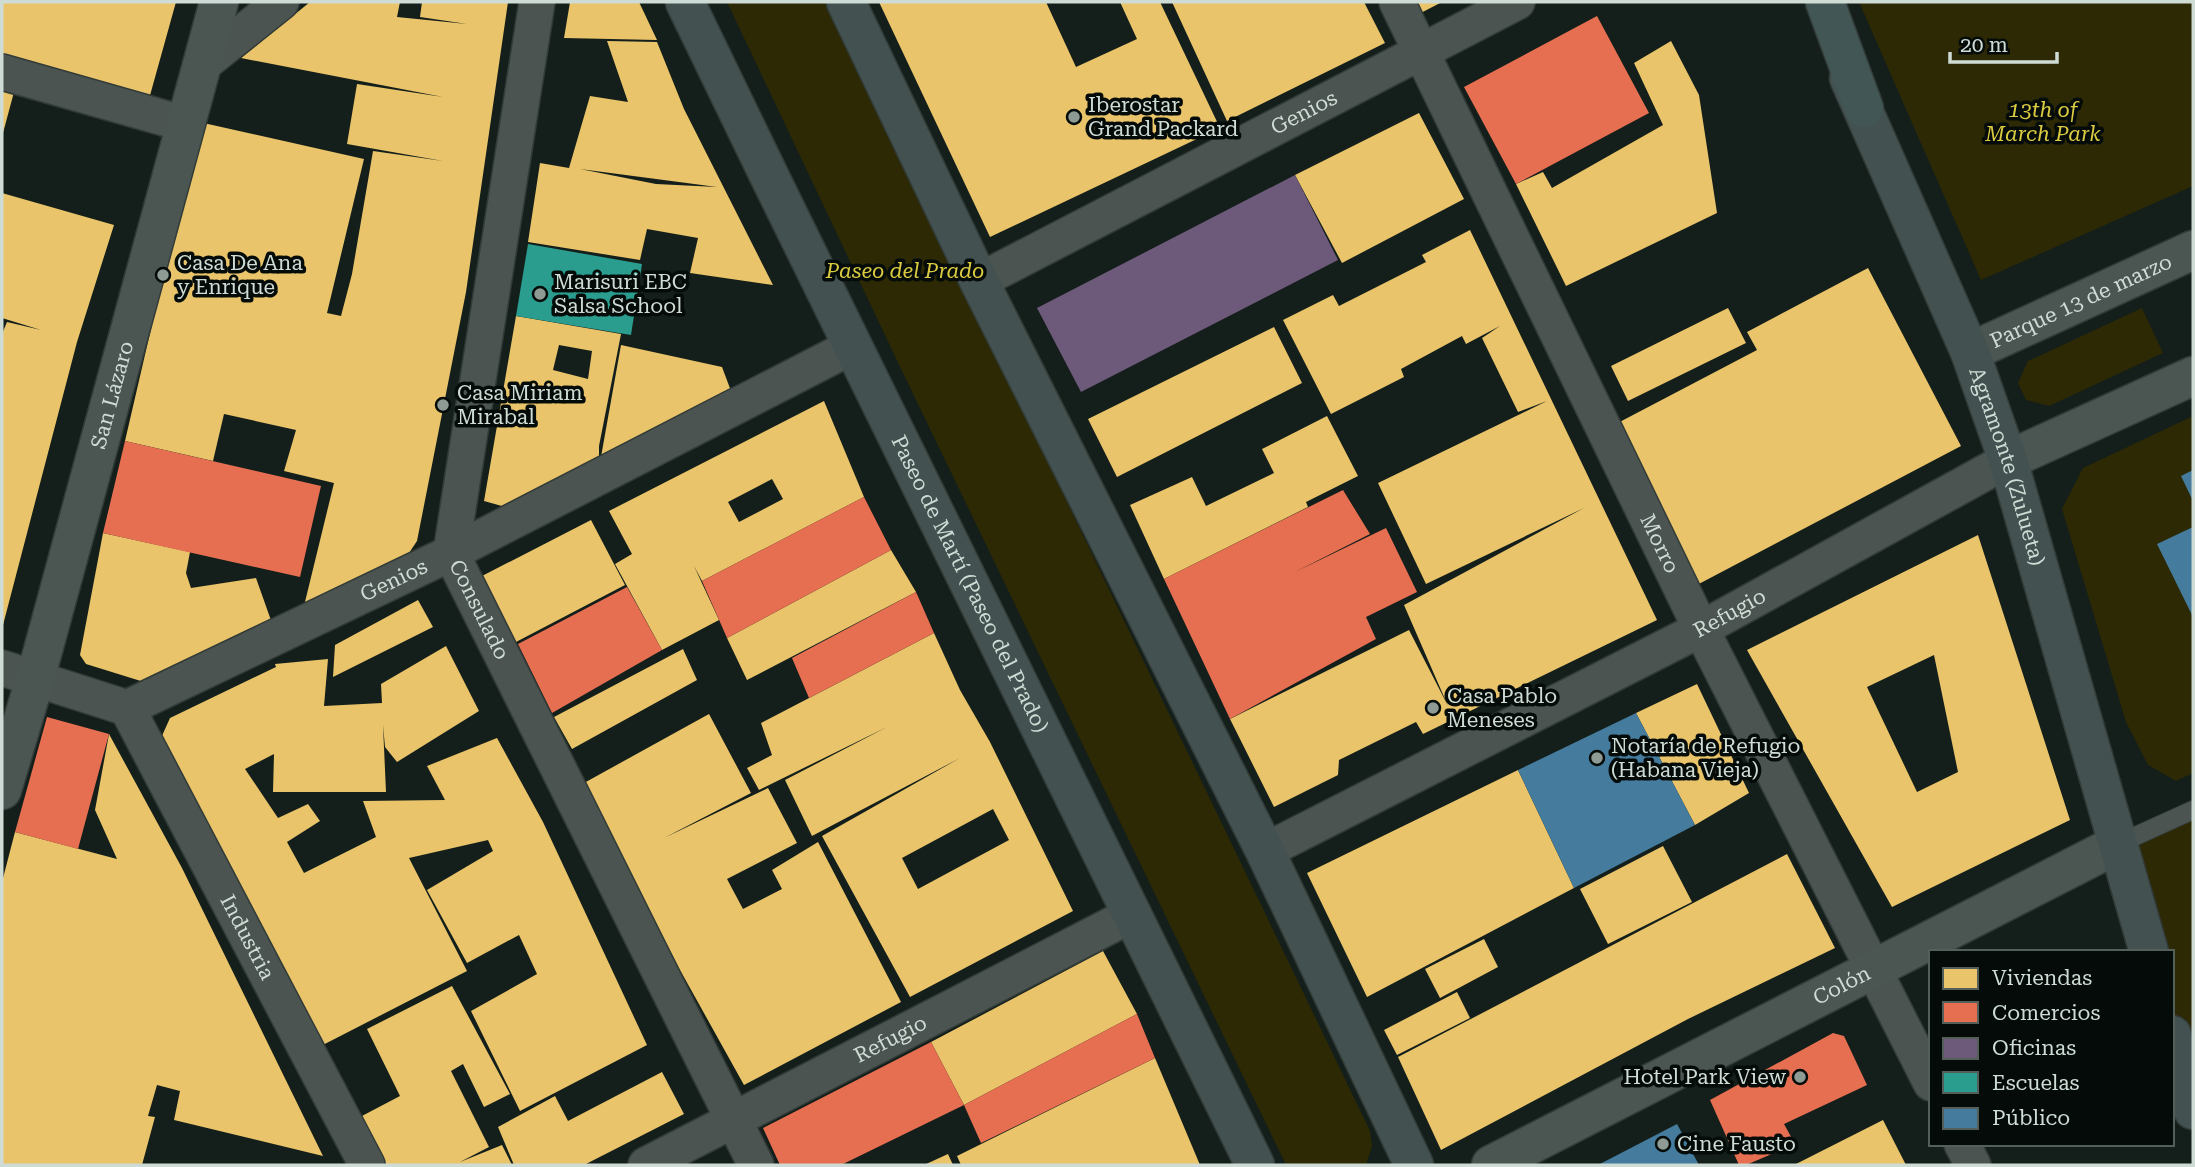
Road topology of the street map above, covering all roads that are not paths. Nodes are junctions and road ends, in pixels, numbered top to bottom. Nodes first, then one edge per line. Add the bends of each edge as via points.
1 (219, 2) edge
2 (281, 2) edge
3 (537, 2) edge
4 (685, 2) edge
5 (846, 2) edge
6 (1397, 2) edge
7 (1517, 2) edge
8 (1810, 2) edge
9 (1825, 2) edge
10 (1424, 53) junction
11 (202, 65) junction
12 (2, 72) edge
13 (1864, 108) junction
14 (185, 124) junction
15 (2193, 250) edge
16 (979, 281) junction
17 (851, 347) junction
18 (1970, 352) junction
19 (2193, 376) edge
20 (2008, 460) junction
21 (450, 553) junction
22 (1701, 629) junction
23 (19, 672) edge
24 (127, 708) junction
25 (2, 790) edge
26 (2193, 810) edge
27 (2119, 844) junction
28 (1265, 851) junction
29 (1133, 914) junction
30 (2148, 950) edge
31 (1873, 969) junction
32 (2174, 1042) edge
33 (1929, 1079) edge
34 (2193, 1110) edge
35 (733, 1121) junction
36 (1963, 1146) edge
37 (1407, 1155) edge
38 (367, 1165) edge
39 (646, 1165) edge
40 (756, 1165) edge
41 (1255, 1165) edge
42 (1491, 1165) edge
43 (1973, 1165) edge

1 - 11 street, San Lázaro
2 - 11 street
3 - 21 street, Consulado
4 - 17 main road, Paseo de Martí (Paseo del Prado)
5 - 16 main road
6 - 10 street, Morro
7 - 10 street, Genios
8 - 13 main road, Agramonte (Zulueta)
9 - 13 highway
10 - 16 street, Genios
10 - 22 street, Morro
11 - 14 street, San Lázaro
12 - 14 street
13 - 18 main road, Agramonte (Zulueta)
14 - 23 street, San Lázaro
15 - 18 street, Parque 13 de marzo
16 - 28 main road
17 - 21 street, Genios
17 - 29 main road, Paseo de Martí (Paseo del Prado)
18 - 20 main road, Agramonte (Zulueta)
19 - 20 street, Refugio
20 - 22 street, Refugio
20 - 27 main road, Agramonte (Zulueta)
21 - 24 street, Genios
21 - 35 street, Consulado
22 - 28 street, Refugio
22 - 31 street, Morro
23 - 24 street
23 - 25 street, San Lázaro
24 - 38 street, Industria
26 - 27 lane, Colón
27 - 30 main road, Agramonte (Zulueta)
27 - 31 street, Colón
28 - 37 main road
29 - 35 street, Refugio
29 - 41 main road, Paseo de Martí (Paseo del Prado)
31 - 33 street, Morro
31 - 42 street, Colón
32 - 34 main road
35 - 39 street, Refugio
35 - 40 street, Consulado
36 - 43 street

